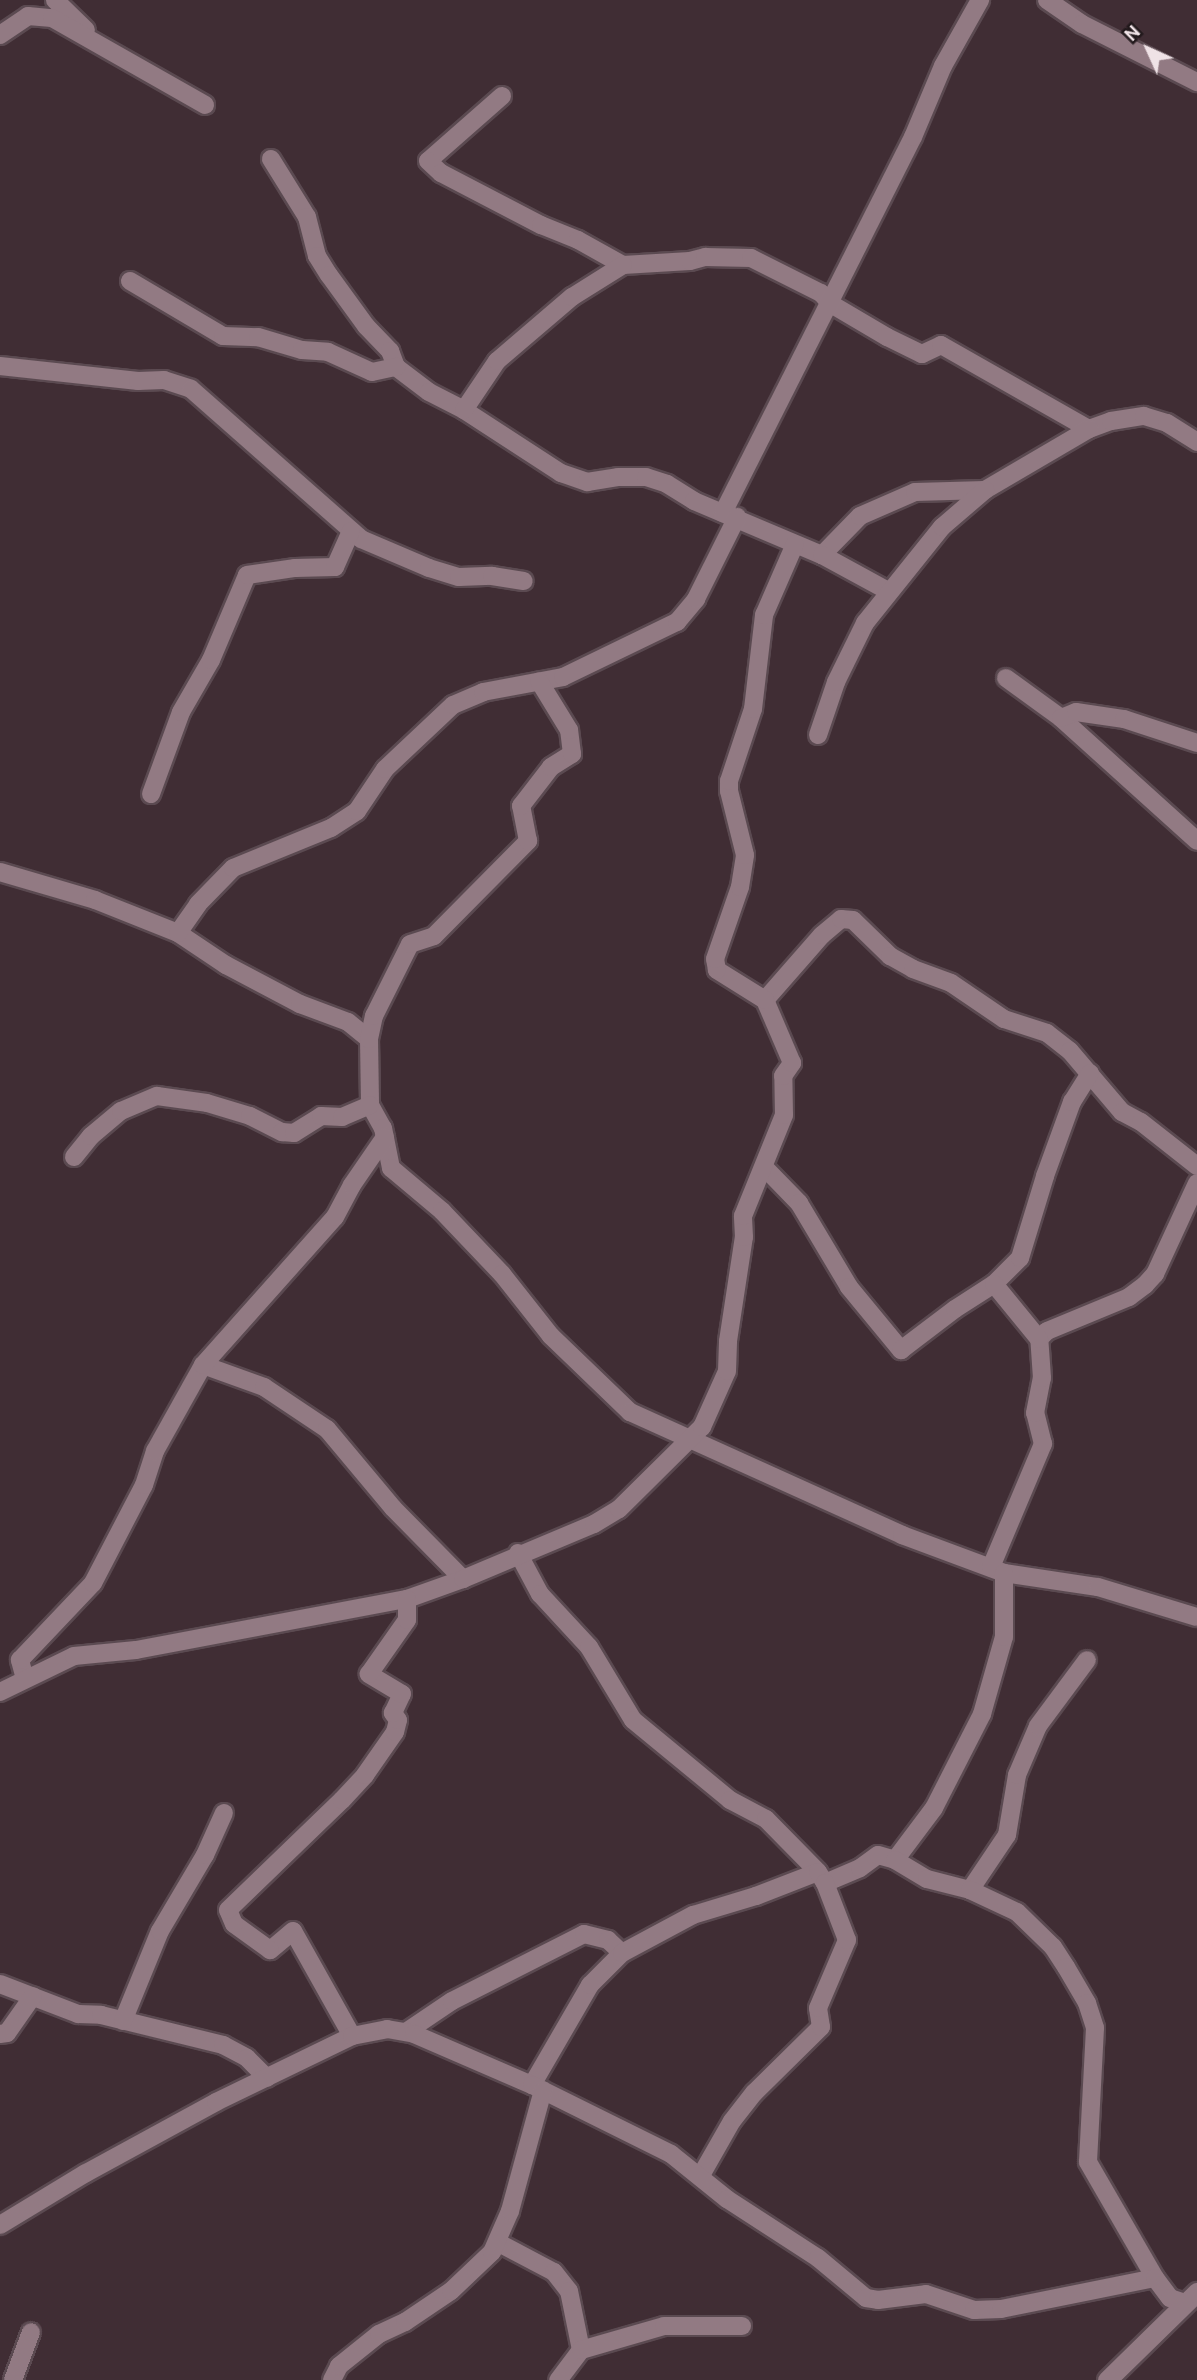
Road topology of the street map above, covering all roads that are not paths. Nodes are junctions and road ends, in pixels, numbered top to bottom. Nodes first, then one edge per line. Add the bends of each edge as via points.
1 (55, 0) edge
2 (980, 0) edge
3 (1047, 0) edge
4 (0, 35) edge
5 (107, 49) junction
6 (1197, 82) edge
7 (502, 96) dead end
8 (205, 105) dead end
9 (271, 159) dead end
10 (623, 265) junction
11 (130, 281) dead end
12 (831, 304) junction
13 (0, 366) edge
14 (396, 367) junction
15 (464, 410) junction
16 (1089, 429) junction
17 (1197, 442) edge
18 (985, 491) junction
19 (730, 515) junction
20 (351, 531) junction
21 (795, 544) junction
22 (822, 555) junction
23 (524, 581) dead end
24 (888, 591) junction
25 (1006, 678) dead end
26 (539, 681) junction
27 (1061, 718) junction
28 (818, 735) dead end
29 (1197, 743) edge
30 (151, 794) dead end
31 (1197, 841) edge
32 (0, 872) edge
33 (178, 933) junction
34 (765, 1000) junction
35 (369, 1039) junction
36 (1090, 1073) junction
37 (370, 1105) junction
38 (385, 1137) junction
39 (74, 1157) dead end
40 (1197, 1166) edge
41 (765, 1168) junction
42 (1196, 1191) edge
43 (994, 1284) junction
44 (1039, 1339) junction
45 (203, 1366) junction
46 (687, 1439) junction
47 (518, 1553) junction
48 (997, 1570) junction
49 (463, 1579) junction
50 (407, 1600) junction
51 (1197, 1617) edge
52 (1087, 1660) dead end
53 (25, 1679) junction
54 (0, 1692) edge
55 (224, 1813) dead end
56 (895, 1860) junction
57 (821, 1877) junction
58 (970, 1890) junction
59 (622, 1953) junction
60 (0, 1984) edge
61 (33, 1996) junction
62 (122, 2021) junction
63 (406, 2032) junction
64 (0, 2034) edge
65 (352, 2036) junction
66 (267, 2078) junction
67 (537, 2087) junction
68 (700, 2177) junction
69 (0, 2225) edge
70 (496, 2242) junction
71 (1155, 2278) junction
72 (1191, 2298) edge
73 (742, 2326) dead end
74 (32, 2332) dead end
75 (581, 2350) junction
76 (13, 2380) edge
77 (332, 2380) edge
78 (558, 2380) edge
79 (1107, 2380) edge

1 - 5 street
2 - 12 street via 943,66
3 - 6 street via 1082,24
4 - 5 street via 28,16 52,18
5 - 8 street
7 - 10 street via 428,161 441,173
9 - 14 street via 307,217 317,256 366,326 390,351
10 - 12 street via 705,257 751,258 821,293
10 - 15 street via 572,297 497,361
11 - 14 street via 223,336 258,337 328,352 372,372
12 - 16 street via 922,354 941,345
12 - 19 street
13 - 20 street via 164,380 191,389
14 - 15 street
15 - 19 street via 561,473 587,482 646,477
16 - 17 street via 1144,416 1167,423
16 - 18 street
18 - 22 street via 915,492 860,516
18 - 24 street via 942,527
19 - 21 street
19 - 26 street via 696,599 677,622 563,677
20 - 23 street via 459,577
20 - 30 street via 335,567 247,575 216,648 181,712
21 - 22 street
21 - 34 street via 764,615 753,709 729,781 745,855 740,887 715,959 717,970
22 - 24 street
24 - 28 street via 865,623 836,682
25 - 27 street
26 - 33 street via 483,692 453,705 385,769 357,811 331,828 233,868
26 - 35 street via 569,730 572,754 551,767 521,806 528,841 434,936 411,944 374,1016
27 - 29 street via 1076,712 1124,719
27 - 31 street
32 - 33 street via 95,900
33 - 35 street via 226,965 300,1004 348,1022
34 - 36 street via 822,935 841,919 853,920 902,963 951,982 1004,1019 1047,1033
34 - 41 street via 792,1063 783,1076 784,1115
35 - 37 street
36 - 40 street via 1122,1112
36 - 43 street via 1072,1102 1024,1252
37 - 38 street
37 - 39 street via 342,1117 321,1116 294,1133 207,1103 157,1096 121,1111
38 - 45 street via 335,1217
38 - 46 street via 391,1168 450,1220 588,1374 631,1412
41 - 43 street via 799,1203 849,1287 901,1350
41 - 46 street via 743,1216 727,1371 702,1427
42 - 44 street via 1155,1275 1145,1285
43 - 44 street
44 - 48 street via 1041,1378 1035,1413 1043,1444
45 - 49 street via 264,1387 327,1429 393,1508
45 - 53 street via 155,1451 144,1485 93,1583 20,1660
46 - 47 street via 620,1509
46 - 48 street via 902,1535
47 - 49 street
47 - 57 street via 540,1594 589,1647 633,1720 730,1800 766,1819
48 - 51 street via 1098,1587
48 - 56 street via 1004,1637 982,1714 934,1808
49 - 50 street
50 - 53 street via 136,1650 74,1656
50 - 65 street via 407,1620 369,1674 402,1694 393,1713 398,1720 395,1732 342,1800 228,1910 234,1924 270,1950 293,1931
52 - 58 street via 1038,1726 1017,1775 1007,1835
53 - 54 street
55 - 62 street via 212,1843 160,1931
56 - 57 street via 878,1855 860,1868
56 - 58 street via 927,1879
57 - 59 street via 693,1915
57 - 68 street via 847,1940 818,2008 821,2028 732,2120
58 - 71 street via 1017,1912 1040,1933 1087,2003 1095,2035 1088,2162
59 - 63 street via 608,1940 584,1934 452,2001
59 - 67 street via 590,1984
60 - 61 street
61 - 62 street via 78,2014
61 - 64 street via 7,2032
62 - 66 street via 223,2045 247,2057
63 - 65 street via 387,2029
63 - 67 street
65 - 66 street
66 - 69 street via 86,2172
67 - 68 street via 671,2154
67 - 70 street via 510,2211
68 - 71 street via 818,2258 856,2292 878,2301 926,2294 974,2310 1000,2309
70 - 75 street via 554,2272 569,2291
70 - 77 street via 492,2252 451,2291 379,2334 339,2365
71 - 72 street via 1170,2298
72 - 79 street
73 - 75 street via 664,2326
74 - 76 street
75 - 78 street

